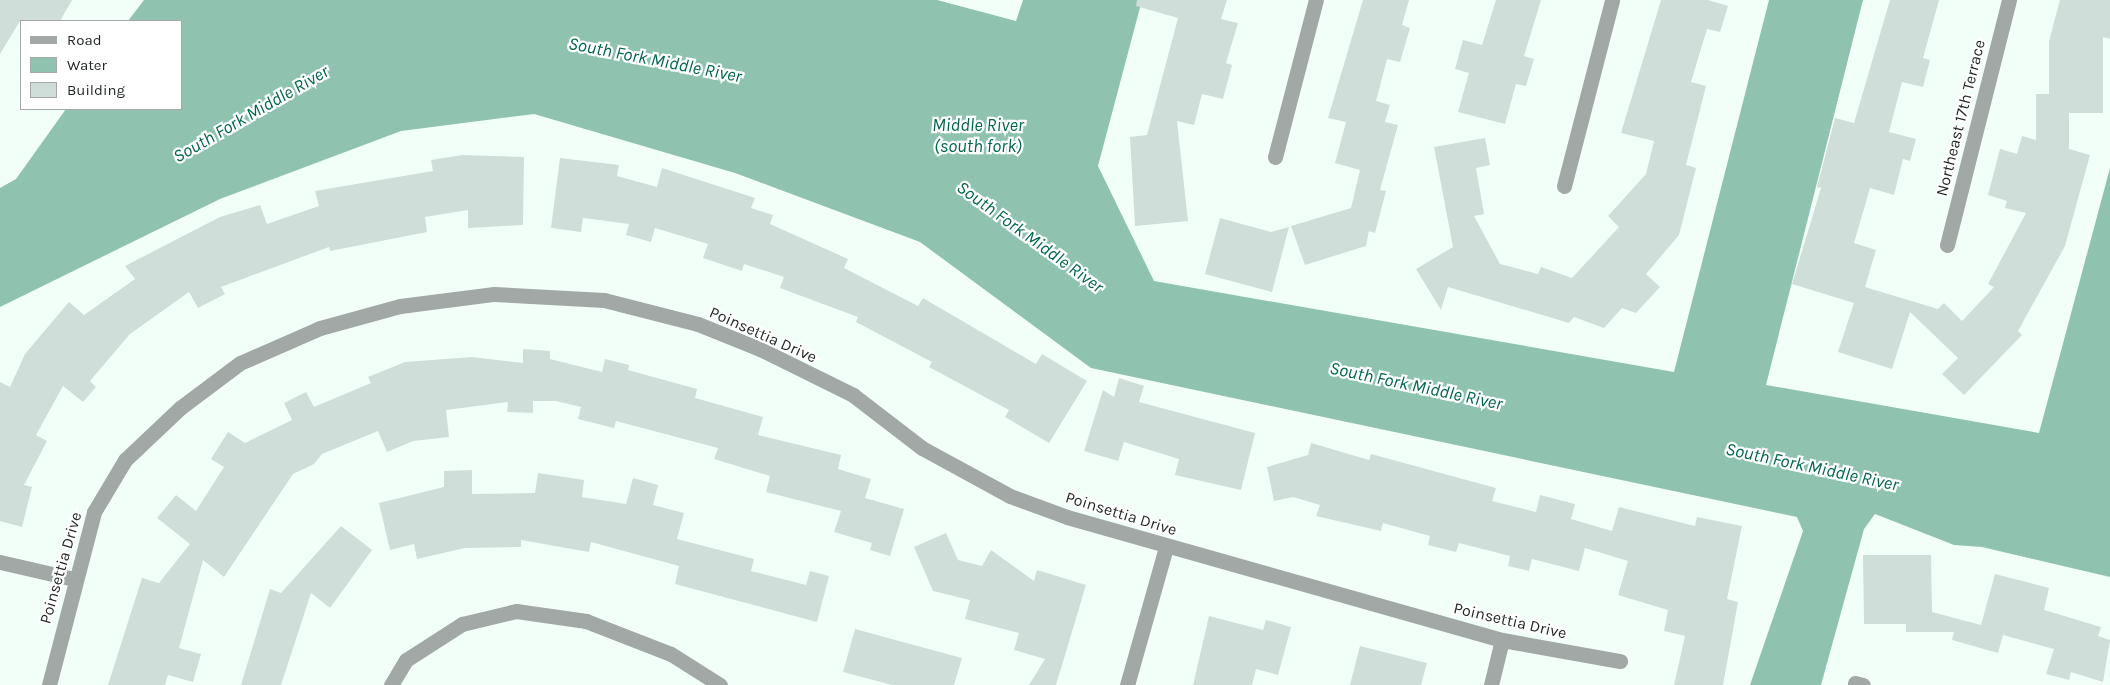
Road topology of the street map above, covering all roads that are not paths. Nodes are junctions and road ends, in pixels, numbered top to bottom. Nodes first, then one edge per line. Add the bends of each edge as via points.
1 (1316, 0) edge
2 (1612, 0) edge
3 (2009, 0) edge
4 (1275, 157) dead end
5 (1564, 186) dead end
6 (1947, 245) dead end
7 (1166, 547) junction
8 (0, 562) edge
9 (74, 579) junction
10 (1502, 640) junction
11 (1620, 661) dead end
12 (48, 685) edge
13 (391, 685) edge
14 (720, 685) edge
15 (1127, 685) edge
16 (1491, 685) edge

1 - 4 street
2 - 5 street
3 - 6 street, Northeast 17th Terrace
7 - 9 street, Poinsettia Drive via 1010,496 922,448 853,395 760,349 698,324 604,300 494,294 400,306 320,328 240,363 180,408 125,460 94,512
7 - 10 street, Poinsettia Drive
7 - 15 street
8 - 9 street
9 - 12 street, Poinsettia Drive
10 - 11 street, Poinsettia Drive
10 - 16 street
13 - 14 street via 406,660 462,624 516,611 586,622 671,654

